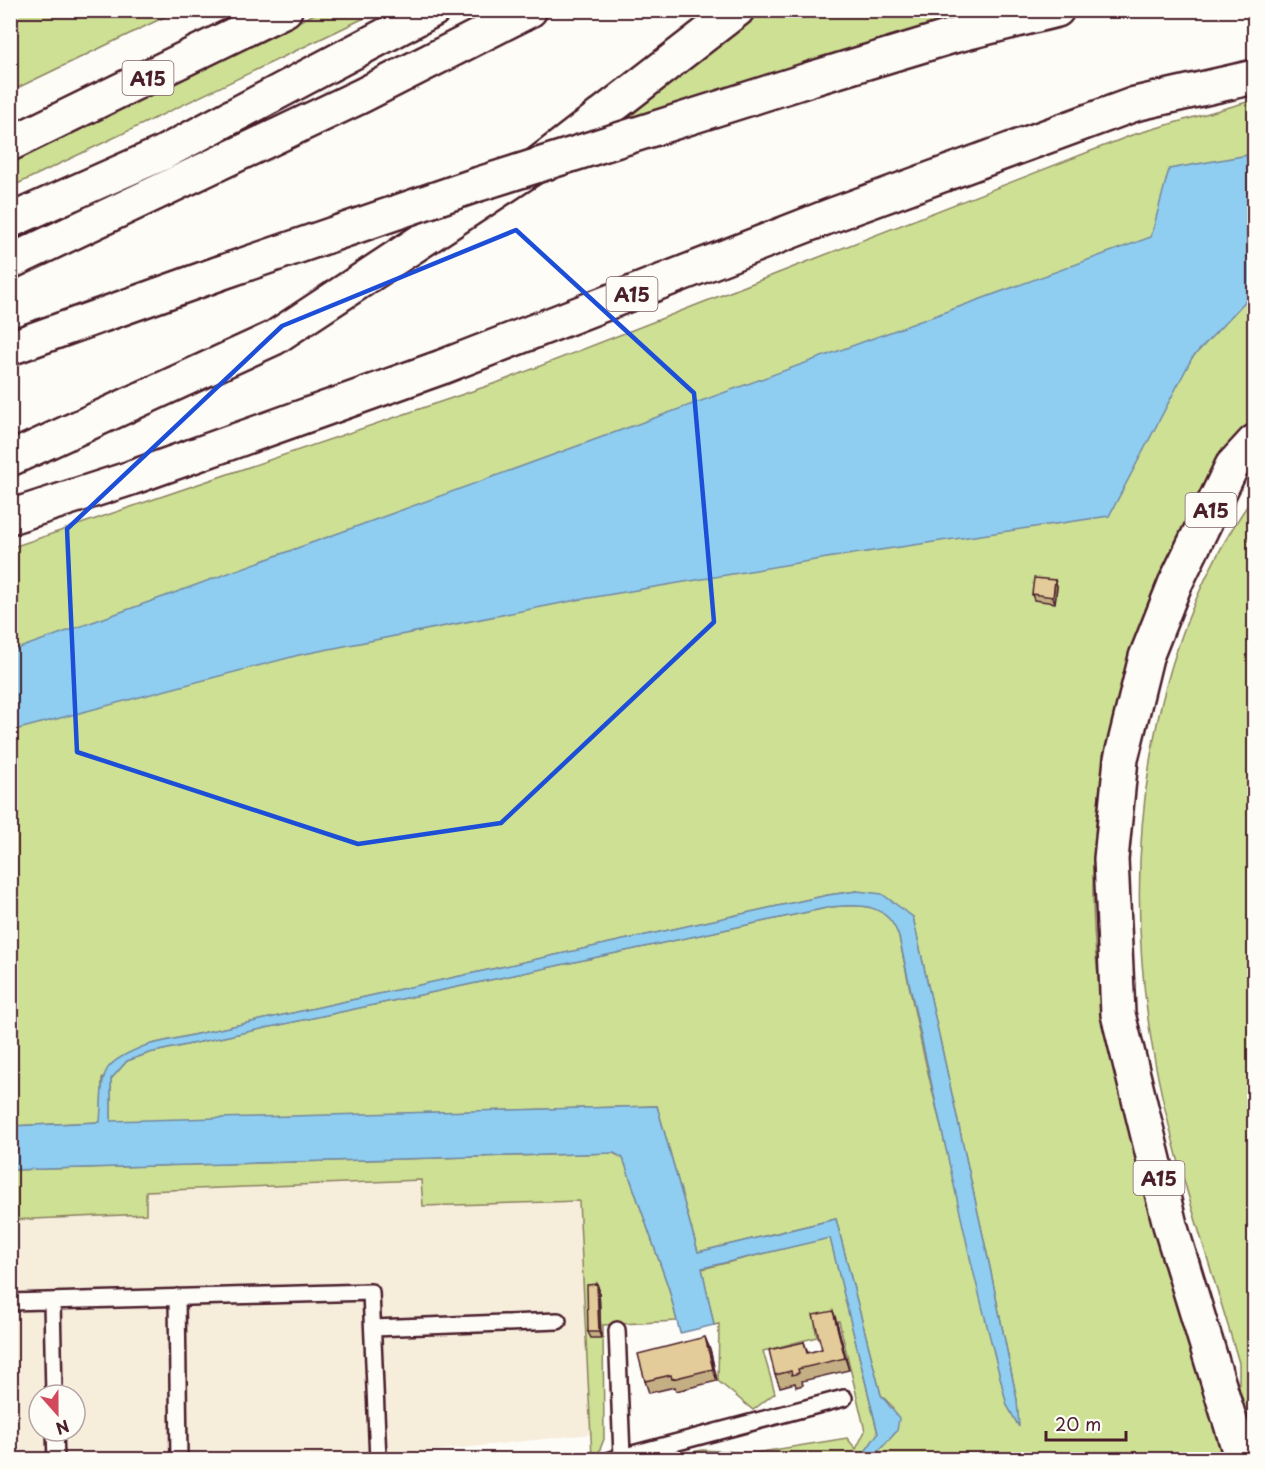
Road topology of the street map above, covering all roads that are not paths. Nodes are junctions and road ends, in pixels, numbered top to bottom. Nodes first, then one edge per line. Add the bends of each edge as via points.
1 (285, 10) edge
2 (433, 10) edge
3 (530, 10) edge
4 (737, 10) edge
5 (1057, 10) edge
6 (1254, 77) edge
7 (10, 144) edge
8 (10, 221) edge
9 (10, 262) edge
10 (10, 348) edge
11 (1254, 442) edge
12 (10, 459) edge
13 (10, 517) edge
14 (177, 1297) junction
15 (52, 1301) junction
16 (10, 1302) edge
17 (558, 1321) dead end
18 (373, 1328) junction
19 (617, 1330) dead end
20 (54, 1383) edge
21 (844, 1398) dead end
22 (55, 1443) edge
23 (616, 1458) edge
24 (56, 1460) edge
25 (179, 1460) edge
26 (378, 1460) edge
27 (1242, 1460) edge

1 - 7 highway, A15
2 - 8 highway via 163,153
3 - 9 highway via 361,96
4 - 12 highway via 538,164 274,338
5 - 10 highway, bridge via 953,36 479,184
6 - 13 highway, A15 via 1135,104 830,216 442,367
11 - 27 highway, A15 via 1232,466 1175,584 1146,657 1129,720 1117,792 1112,890 1118,1014 1170,1225
14 - 15 lane
14 - 18 lane via 371,1292
14 - 25 lane
15 - 16 lane
15 - 20 lane
17 - 18 lane
18 - 26 lane
19 - 23 lane
21 - 23 lane
22 - 24 lane

